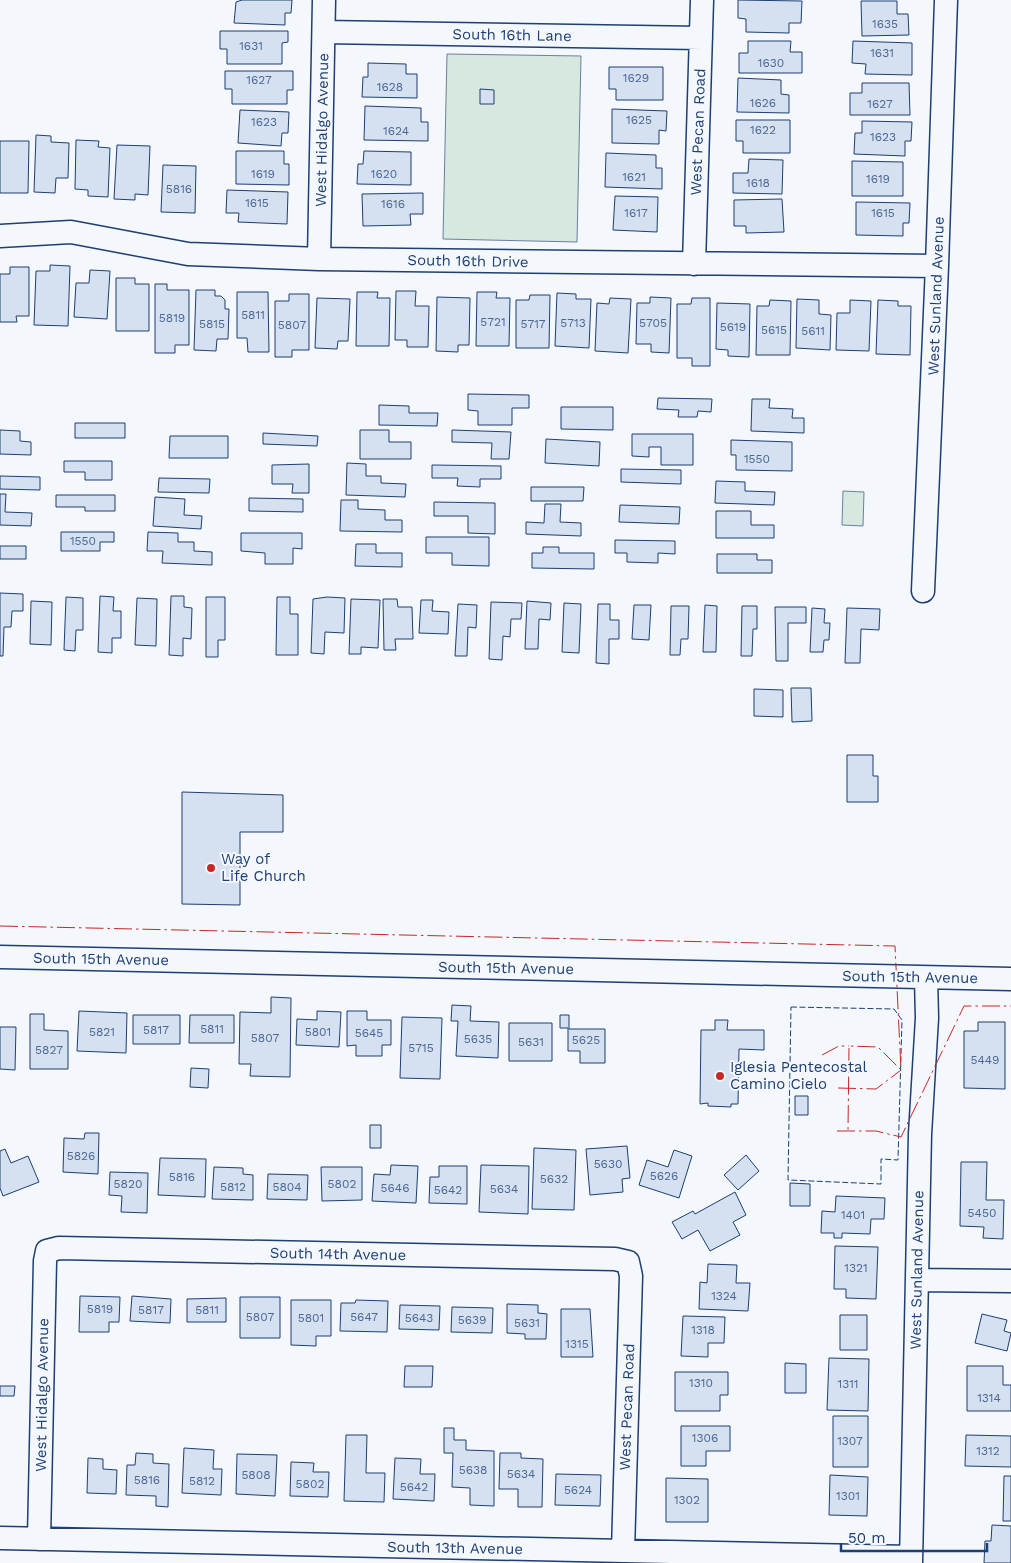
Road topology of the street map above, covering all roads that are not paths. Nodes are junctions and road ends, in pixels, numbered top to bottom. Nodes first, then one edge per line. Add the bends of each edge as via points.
1 (324, 0) edge
2 (702, 0) edge
3 (946, 0) edge
4 (324, 32) junction
5 (701, 38) junction
6 (0, 236) edge
7 (320, 259) junction
8 (694, 264) junction
9 (937, 266) junction
10 (923, 591) dead end
11 (0, 957) edge
12 (926, 978) junction
13 (1011, 979) edge
14 (47, 1251) joint
15 (628, 1262) joint
16 (918, 1280) junction
17 (1011, 1281) edge
18 (0, 1538) edge
19 (39, 1539) junction
20 (623, 1551) junction
21 (911, 1560) edge

1 - 4 street, West Hidalgo Avenue
2 - 5 street, West Pecan Road
3 - 9 street, West Sunland Avenue
4 - 5 street, South 16th Lane
4 - 7 street, West Hidalgo Avenue
5 - 8 street, West Pecan Road
6 - 7 street, South 16th Drive via 71,232 188,254
7 - 8 street, South 16th Drive
8 - 9 street, South 16th Drive
9 - 10 street, West Sunland Avenue
11 - 12 street, South 15th Avenue
12 - 13 street, South 15th Avenue
12 - 16 street, West Sunland Avenue
14 - 15 street, South 14th Avenue via 615,1259
14 - 19 street, West Hidalgo Avenue
15 - 20 street, West Pecan Road via 631,1276
16 - 17 street
16 - 21 street, West Sunland Avenue
18 - 19 street, South 13th Avenue
19 - 20 street, South 13th Avenue
20 - 21 street, South 13th Avenue

